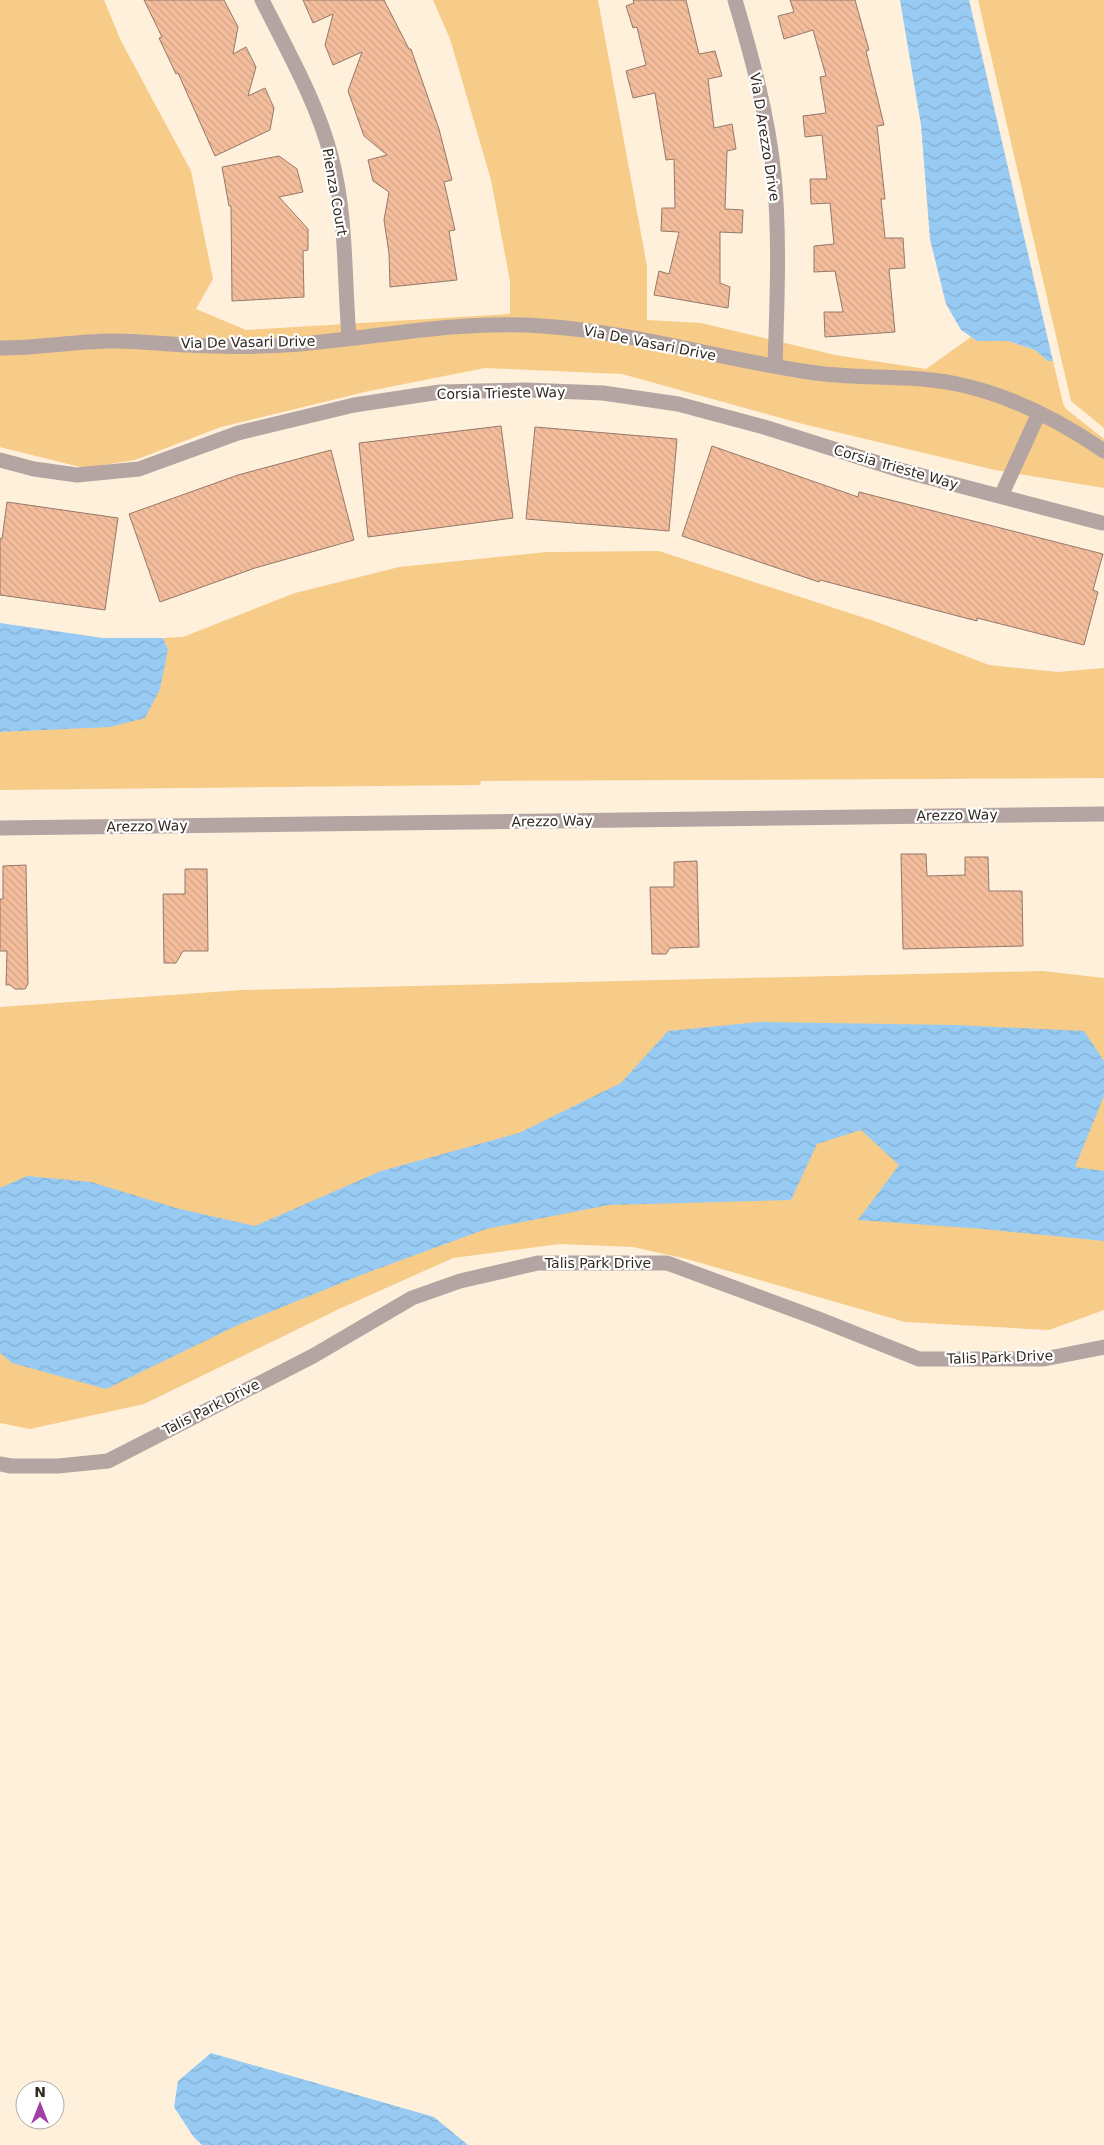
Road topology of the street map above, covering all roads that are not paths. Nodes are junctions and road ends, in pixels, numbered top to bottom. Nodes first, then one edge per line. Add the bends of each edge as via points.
1 (262, 0) edge
2 (735, 0) edge
3 (349, 337) junction
4 (0, 348) edge
5 (774, 366) junction
6 (1039, 413) junction
7 (1104, 451) edge
8 (0, 460) edge
9 (1001, 496) junction
10 (1102, 522) dead end
11 (1104, 814) edge
12 (0, 828) edge
13 (1104, 1347) edge
14 (0, 1464) edge

1 - 3 street, Pienza Court via 304,86 331,156 343,220
2 - 5 street, Via D Arezzo Drive via 756,72 774,174 777,308
3 - 4 street, Via De Vasari Drive via 301,344 187,345 107,341
3 - 5 street, Via De Vasari Drive via 438,328 541,326 613,333
5 - 6 street, Via De Vasari Drive via 854,377 924,379 964,385
6 - 7 street, Via De Vasari Drive
6 - 9 street
8 - 9 street, Corsia Trieste Way via 77,475 139,469 238,433 354,405 440,392 526,390 604,393 678,404 900,470
9 - 10 street, Corsia Trieste Way
11 - 12 street, Arezzo Way
13 - 14 street, Talis Park Drive via 1044,1359 919,1359 667,1263 538,1263 460,1281 412,1298 313,1356 108,1461 58,1466

